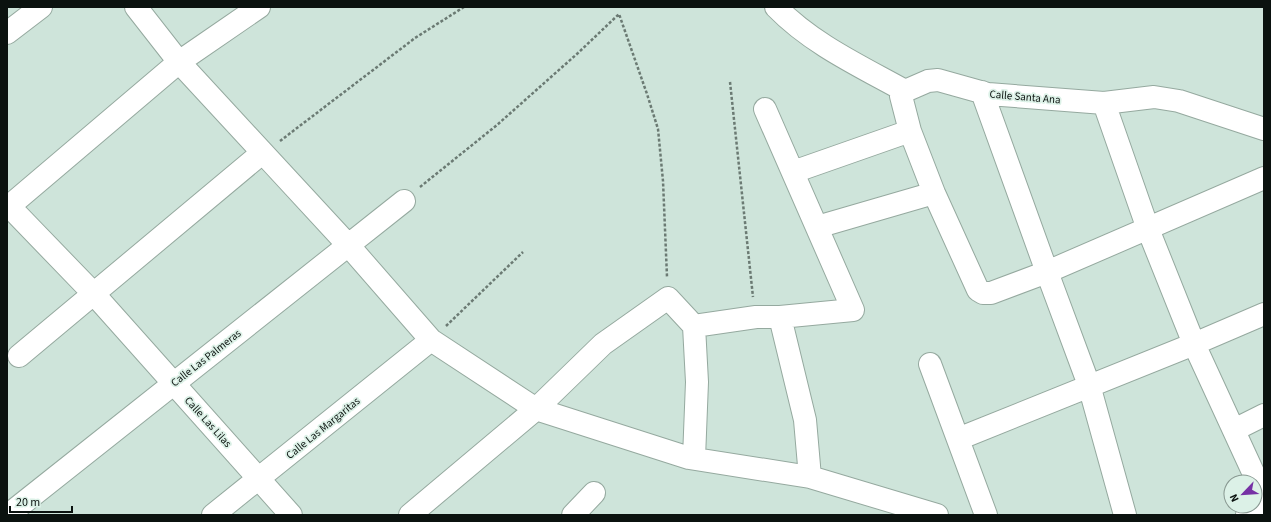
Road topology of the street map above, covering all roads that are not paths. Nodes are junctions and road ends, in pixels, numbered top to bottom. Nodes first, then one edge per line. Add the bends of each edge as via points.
1 (41, 7) edge
2 (136, 7) edge
3 (259, 7) edge
4 (776, 7) edge
5 (8, 31) edge
6 (179, 62) junction
7 (905, 91) junction
8 (982, 92) junction
9 (1104, 103) junction
10 (765, 109) dead end
11 (1264, 129) edge
12 (910, 131) junction
13 (262, 153) junction
14 (793, 172) junction
15 (1264, 178) edge
16 (934, 193) junction
17 (404, 201) dead end
18 (8, 206) edge
19 (817, 227) junction
20 (1148, 229) junction
21 (348, 246) junction
22 (1047, 272) junction
23 (93, 293) junction
24 (1264, 314) edge
25 (780, 317) junction
26 (694, 326) junction
27 (432, 340) junction
28 (1194, 344) junction
29 (19, 356) dead end
30 (930, 364) dead end
31 (174, 384) junction
32 (1090, 385) junction
33 (536, 409) junction
34 (1264, 415) edge
35 (1234, 430) junction
36 (958, 439) junction
37 (694, 458) junction
38 (810, 477) junction
39 (258, 479) junction
40 (594, 493) dead end
41 (1264, 496) edge
42 (1264, 508) edge
43 (8, 515) edge
44 (214, 515) edge
45 (290, 515) edge
46 (410, 515) edge
47 (572, 515) edge
48 (936, 515) edge
49 (986, 515) edge
50 (1125, 515) edge
51 (1247, 515) edge

1 - 5 street
2 - 6 street
3 - 6 street
4 - 7 street via 822,45
6 - 13 street
6 - 18 street
7 - 8 street, Calle Santa Ana via 928,81 938,80
7 - 12 street via 901,96
8 - 9 street, Calle Santa Ana
8 - 22 street
9 - 11 street, Calle Santa Ana via 1166,98
9 - 20 street
10 - 14 street
12 - 14 street
12 - 16 street
13 - 21 street
13 - 23 street
14 - 19 street
15 - 20 street
16 - 19 street
16 - 22 street via 978,290 991,293
17 - 21 street, Calle Las Palmeras
18 - 23 street, Calle Las Lilas
19 - 25 street via 853,310
20 - 22 street
20 - 28 street
21 - 27 street
21 - 31 street, Calle Las Palmeras
22 - 32 street
23 - 29 street
23 - 31 street, Calle Las Lilas
24 - 28 street
25 - 26 street via 756,317
25 - 38 street via 805,420
26 - 33 street via 668,298 603,344
26 - 37 street via 697,382
27 - 33 street
27 - 39 street, Calle Las Margaritas
28 - 32 street
28 - 35 street
30 - 36 street
31 - 39 street, Calle Las Lilas
31 - 43 street, Calle Las Palmeras
32 - 36 street
32 - 50 street
33 - 37 street
33 - 46 street
34 - 35 street
35 - 41 street
36 - 49 street
37 - 38 street
38 - 48 street
39 - 44 street, Calle Las Margaritas
39 - 45 street, Calle Las Lilas
40 - 47 street
42 - 51 street

